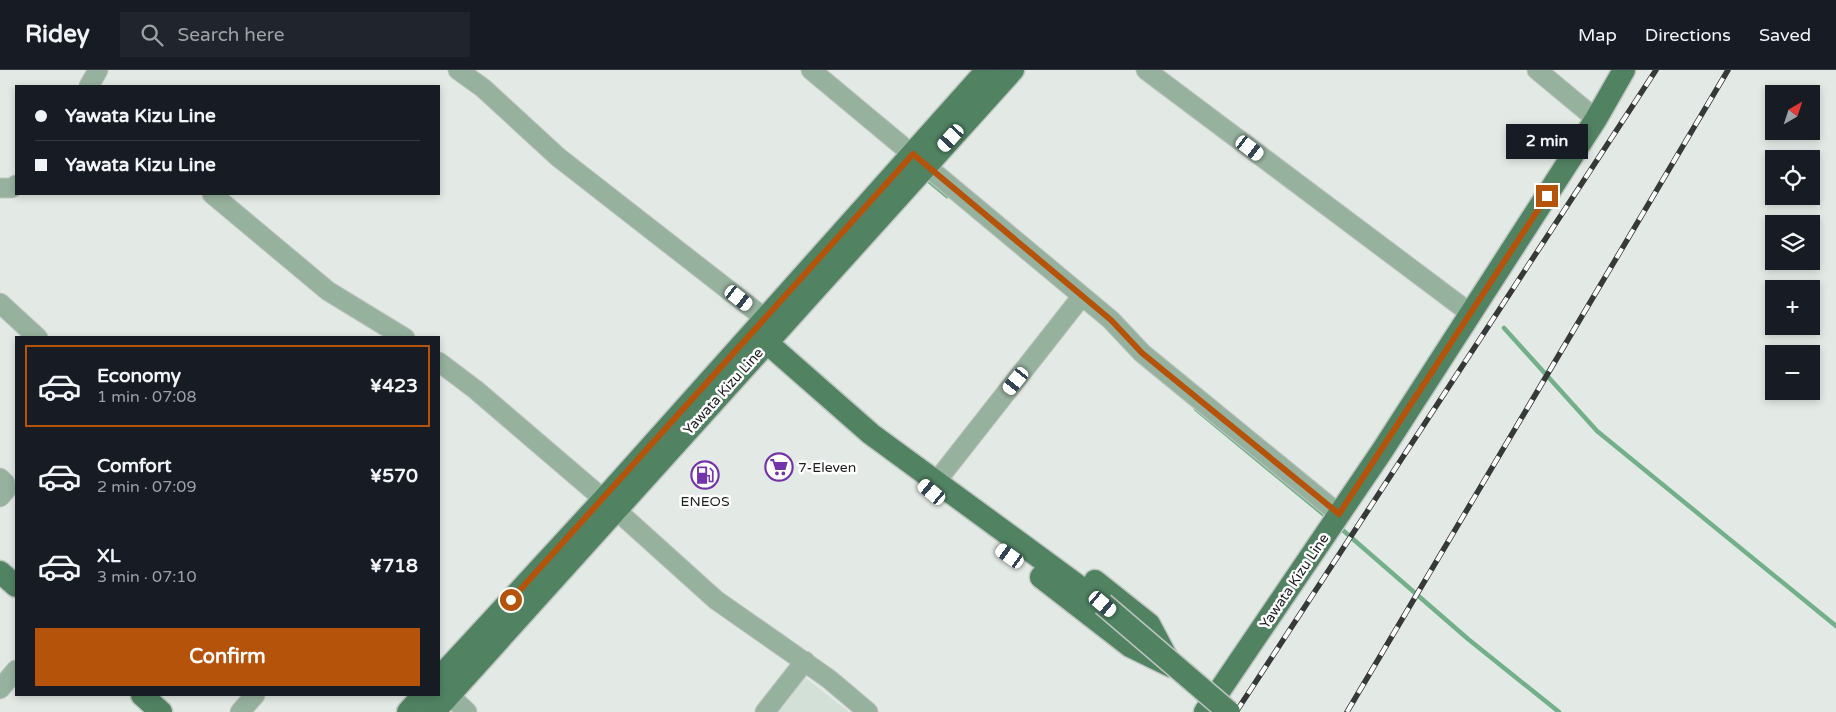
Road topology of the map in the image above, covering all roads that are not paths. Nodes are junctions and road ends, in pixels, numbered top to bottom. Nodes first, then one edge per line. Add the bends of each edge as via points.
1 (98, 70) edge
2 (458, 70) edge
3 (810, 70) edge
4 (987, 70) edge
5 (1013, 70) edge
6 (1146, 70) edge
7 (1537, 70) edge
8 (1624, 70) edge
9 (90, 85) edge
10 (1596, 119) junction
11 (920, 160) junction
12 (15, 186) edge
13 (0, 188) edge
14 (213, 195) edge
15 (1082, 296) junction
16 (0, 303) edge
17 (1470, 313) junction
18 (766, 330) junction
19 (36, 336) edge
20 (402, 336) edge
21 (440, 363) edge
22 (871, 434) junction
23 (943, 473) junction
24 (0, 478) edge
25 (0, 497) edge
26 (609, 504) junction
27 (1339, 514) junction
28 (0, 572) edge
29 (15, 585) edge
30 (805, 661) junction
31 (1170, 666) junction
32 (15, 671) edge
33 (444, 686) edge
34 (0, 689) edge
35 (143, 696) edge
36 (254, 696) edge
37 (423, 696) edge
38 (1216, 708) edge
39 (161, 712) edge
40 (240, 712) edge
41 (408, 712) edge
42 (434, 712) edge
43 (466, 712) edge
44 (765, 712) edge
45 (868, 712) edge

1 - 9 street
2 - 18 street
3 - 11 street
4 - 11 main road, Yawata Kizu Line
5 - 11 main road, Yawata Kizu Line
6 - 17 street
7 - 10 street
8 - 10 main road, Yawata Kizu Line
10 - 17 main road, Yawata Kizu Line
11 - 15 street
11 - 18 main road, Yawata Kizu Line
12 - 13 street
14 - 20 street via 328,291
15 - 23 street
15 - 27 street via 1111,320 1142,353
16 - 19 street
17 - 27 main road, Yawata Kizu Line
18 - 22 main road
18 - 26 main road, Yawata Kizu Line
21 - 26 street
22 - 23 main road
22 - 31 main road via 922,483 997,546 1130,646
22 - 38 main road, bridge via 1103,604
23 - 31 main road via 1029,531 1149,624
24 - 25 street via 6,490
26 - 30 street via 716,600
26 - 33 main road, Yawata Kizu Line
27 - 38 main road, Yawata Kizu Line
28 - 29 main road
30 - 44 street
30 - 45 street
31 - 38 main road
32 - 34 street
33 - 42 main road, Yawata Kizu Line
33 - 43 street
35 - 39 main road
36 - 40 street
37 - 41 main road

